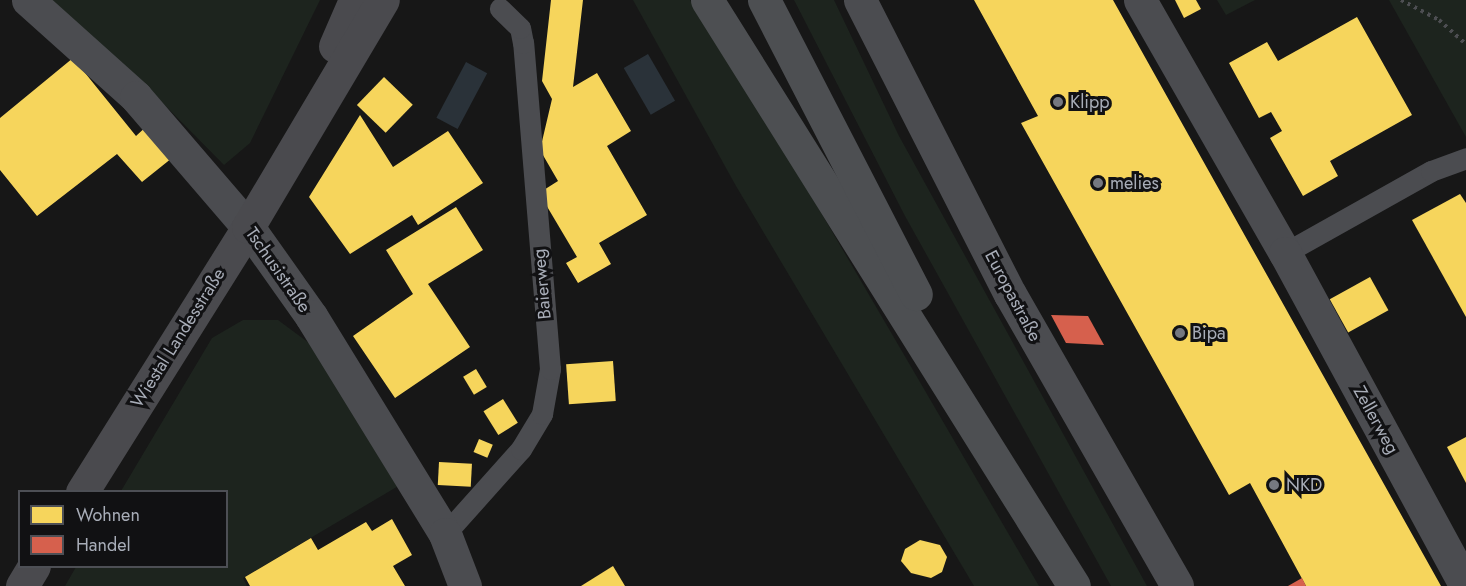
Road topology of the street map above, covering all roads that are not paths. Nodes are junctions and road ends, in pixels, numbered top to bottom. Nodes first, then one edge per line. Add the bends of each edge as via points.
1 (28, 0) edge
2 (355, 0) edge
3 (383, 0) edge
4 (707, 0) edge
5 (764, 0) edge
6 (860, 0) edge
7 (1140, 0) edge
8 (500, 9) dead end
9 (1466, 158) edge
10 (272, 184) junction
11 (248, 227) junction
12 (1285, 253) junction
13 (83, 490) edge
14 (1017, 490) junction
15 (446, 534) junction
16 (33, 568) edge
17 (22, 586) edge
18 (465, 586) edge
19 (1074, 586) edge
20 (1177, 586) edge
21 (1466, 586) edge

1 - 11 street, Tschusistraße via 136,97
2 - 10 main road, Wiestal Landesstraße
3 - 10 main road, Wiestal Landesstraße
4 - 14 main road
5 - 14 main road
6 - 20 street, Europastraße via 1010,294
7 - 12 street, Zellerweg
8 - 15 lane, Baierweg via 520,28 524,43 550,369 542,414 521,449
9 - 12 lane via 1431,171
10 - 11 main road, Wiestal Landesstraße
11 - 13 main road, Wiestal Landesstraße
11 - 15 street, Tschusistraße via 310,316
12 - 21 street, Zellerweg
14 - 19 main road
15 - 18 street, Tschusistraße
16 - 17 main road

